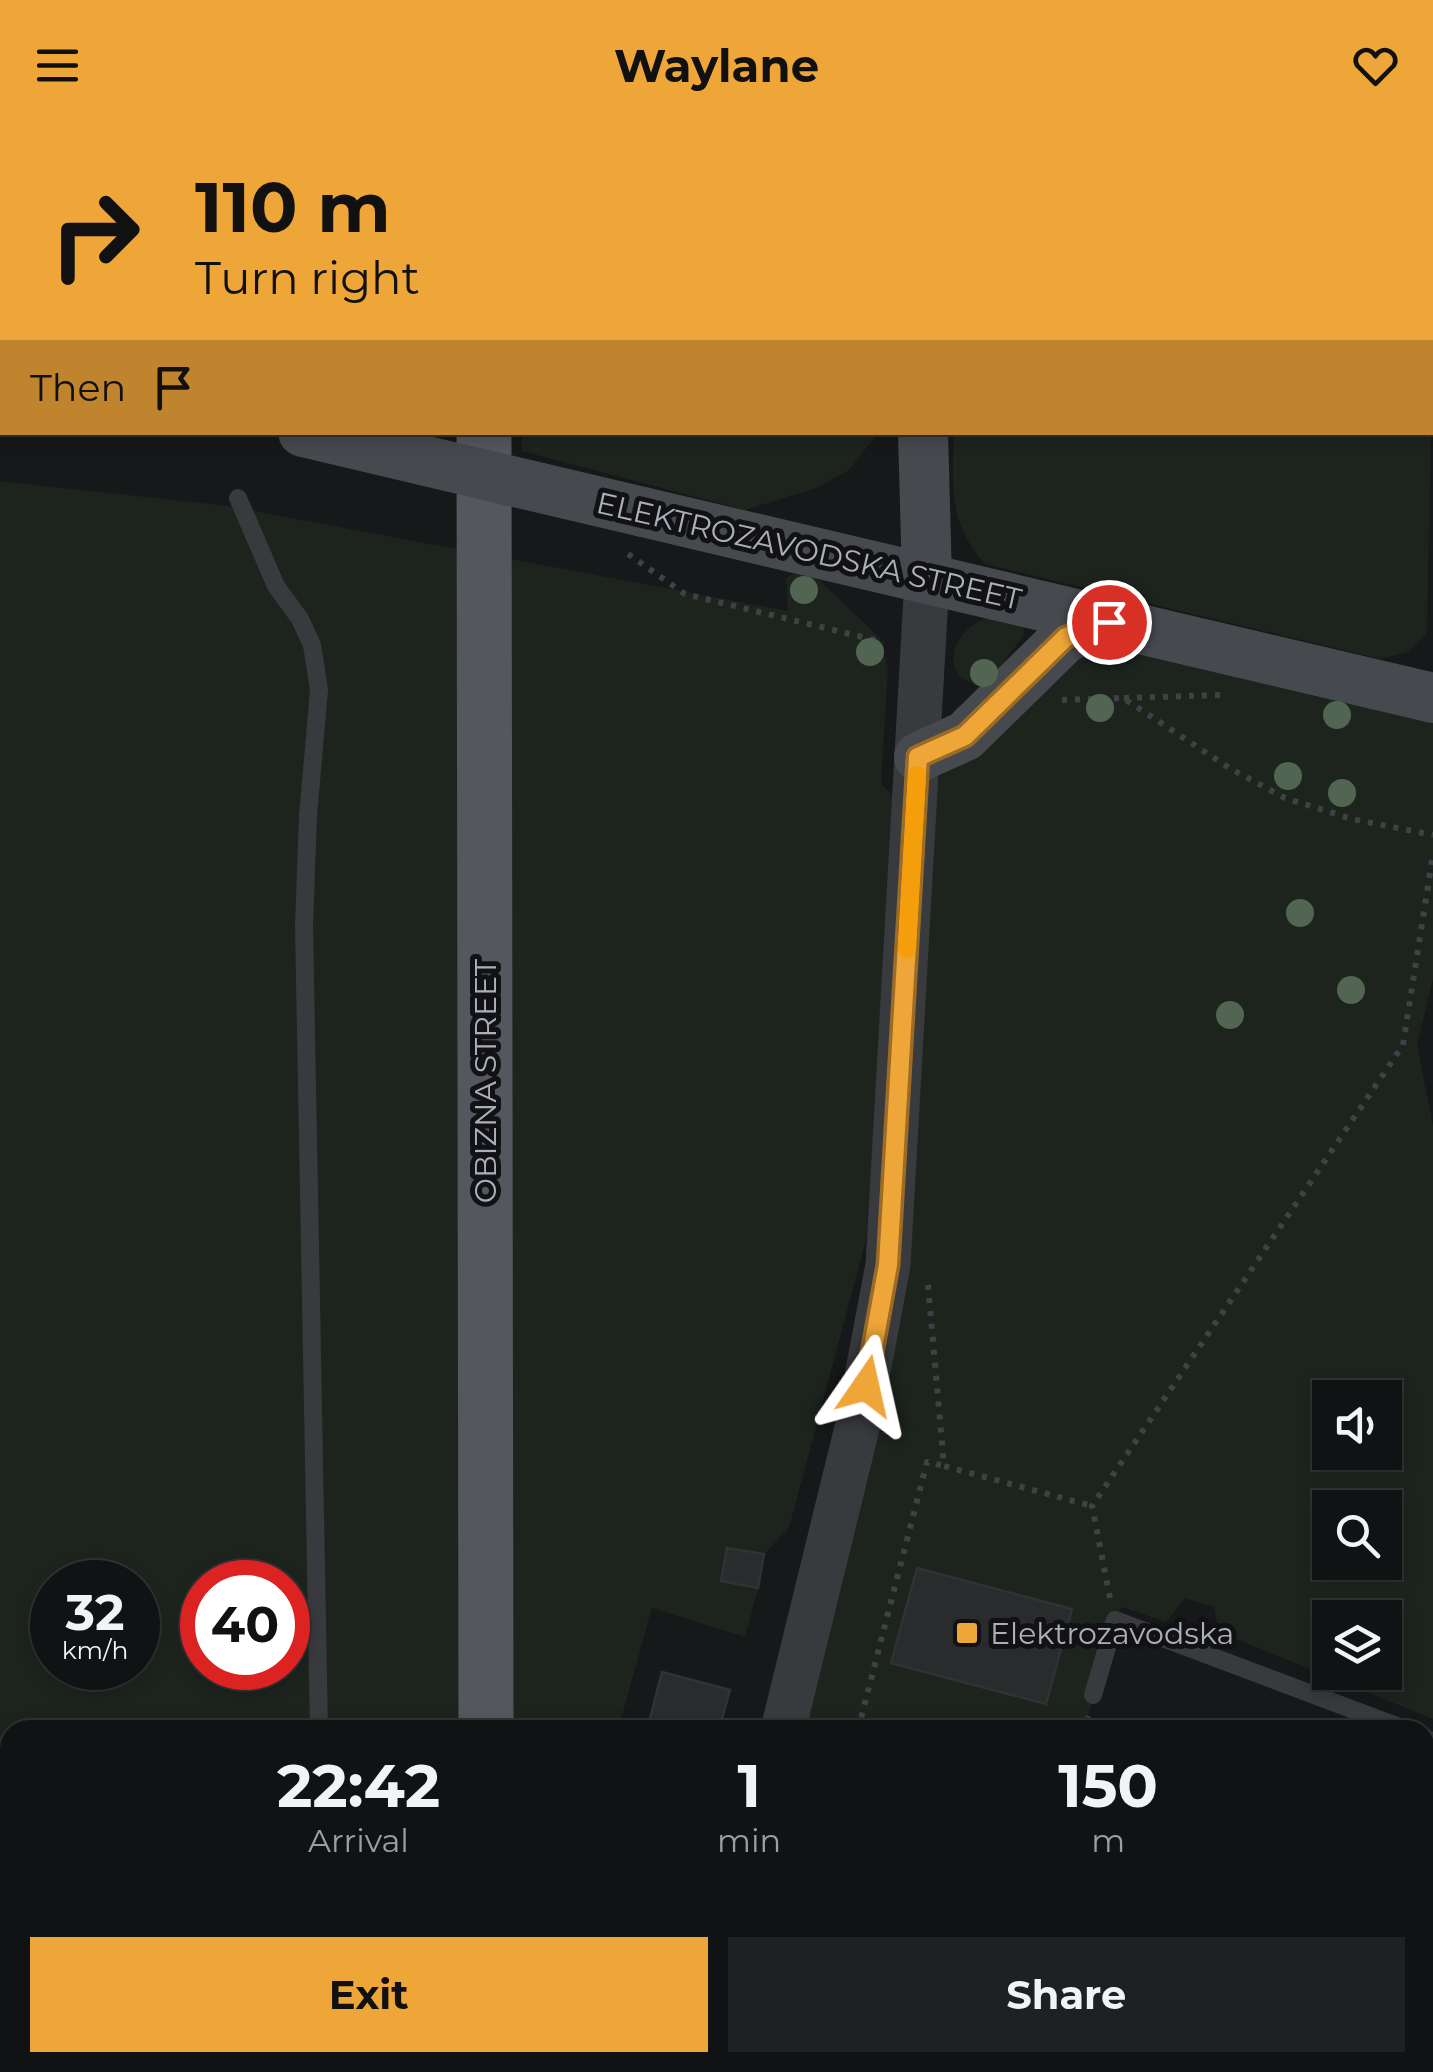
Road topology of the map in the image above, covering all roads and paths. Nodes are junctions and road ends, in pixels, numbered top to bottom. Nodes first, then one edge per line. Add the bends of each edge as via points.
1 (313, 435) edge
2 (484, 435) edge
3 (923, 435) edge
4 (238, 498) dead end
5 (632, 531) junction
6 (926, 579) junction
7 (1109, 622) junction
8 (923, 652) junction
9 (1019, 682) junction
10 (1433, 698) edge
11 (918, 757) junction
12 (1433, 835) edge
13 (1433, 854) edge
14 (928, 1274) dead end
15 (944, 1466) junction
16 (1092, 1506) junction
17 (1115, 1620) junction
18 (1093, 1695) dead end
19 (318, 1720) edge
20 (486, 1720) edge
21 (785, 1720) edge
22 (861, 1720) edge
23 (1380, 1720) edge

1 - 5 main road, ELEKTROZAVODSKA STREET, bridge
2 - 20 main road, OBIZNA STREET
3 - 6 main road
4 - 19 lane via 276,586 312,645 319,690 304,925
5 - 6 main road, ELEKTROZAVODSKA STREET
5 - 8 path via 684,594
6 - 7 main road, ELEKTROZAVODSKA STREET
6 - 8 street
7 - 9 main road via 1066,637
7 - 10 main road, ELEKTROZAVODSKA STREET
8 - 11 street
9 - 11 main road via 965,736
9 - 12 path via 1046,700 1123,698 1284,798
11 - 21 street via 888,1265 858,1424
13 - 16 path via 1403,1046
14 - 15 path
15 - 16 path
15 - 22 path via 927,1462
16 - 17 path
17 - 18 lane
17 - 23 lane

